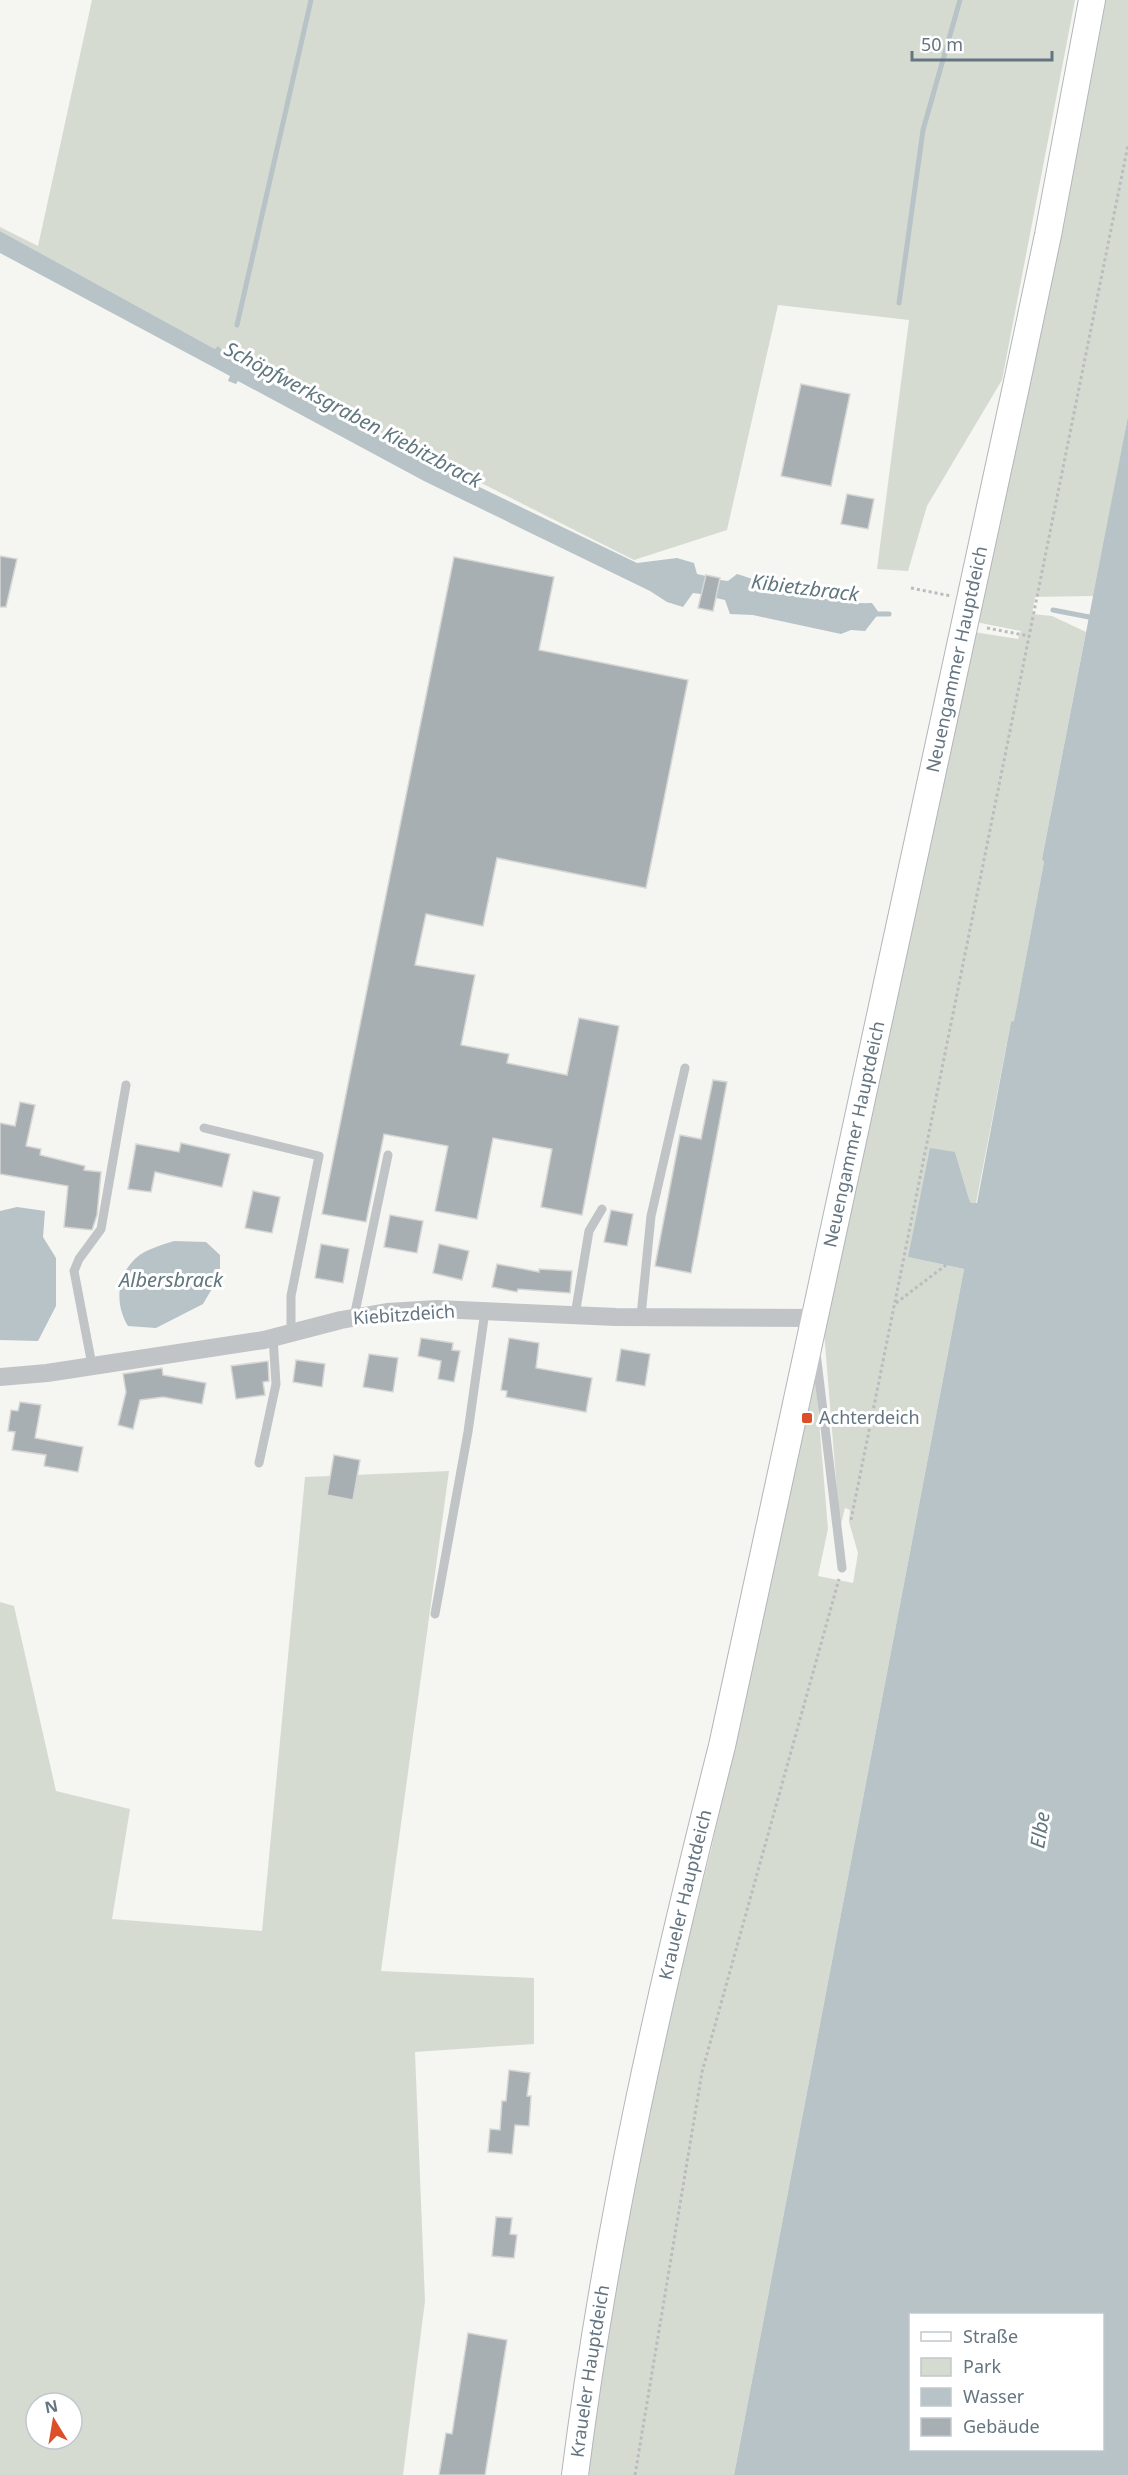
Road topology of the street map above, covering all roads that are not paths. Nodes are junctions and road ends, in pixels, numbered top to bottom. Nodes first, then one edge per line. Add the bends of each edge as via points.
1 (1092, 0) edge
2 (685, 1068) dead end
3 (126, 1085) dead end
4 (204, 1128) dead end
5 (388, 1155) dead end
6 (602, 1209) dead end
7 (485, 1311) junction
8 (575, 1315) junction
9 (640, 1316) junction
10 (354, 1317) junction
11 (813, 1318) junction
12 (291, 1332) junction
13 (273, 1337) junction
14 (92, 1365) junction
15 (0, 1377) edge
16 (259, 1463) dead end
17 (842, 1568) road end
18 (435, 1614) dead end
19 (575, 2475) edge

1 - 11 street, Neuengammer Hauptdeich via 1048,235
2 - 9 lane via 651,1216
3 - 14 lane via 101,1229 74,1271
4 - 12 lane via 319,1156 291,1296
5 - 10 lane
6 - 8 lane via 589,1231
7 - 8 street, Kiebitzdeich
7 - 10 street, Kiebitzdeich via 438,1309
7 - 18 lane
8 - 9 street, Kiebitzdeich
9 - 11 street, Kiebitzdeich
10 - 12 street, Kiebitzdeich
11 - 17 lane
11 - 19 street, Kraueler Hauptdeich via 722,1746 651,2039 596,2325
12 - 13 street, Kiebitzdeich
13 - 14 street, Kiebitzdeich
13 - 16 lane via 276,1384
14 - 15 street, Kiebitzdeich

